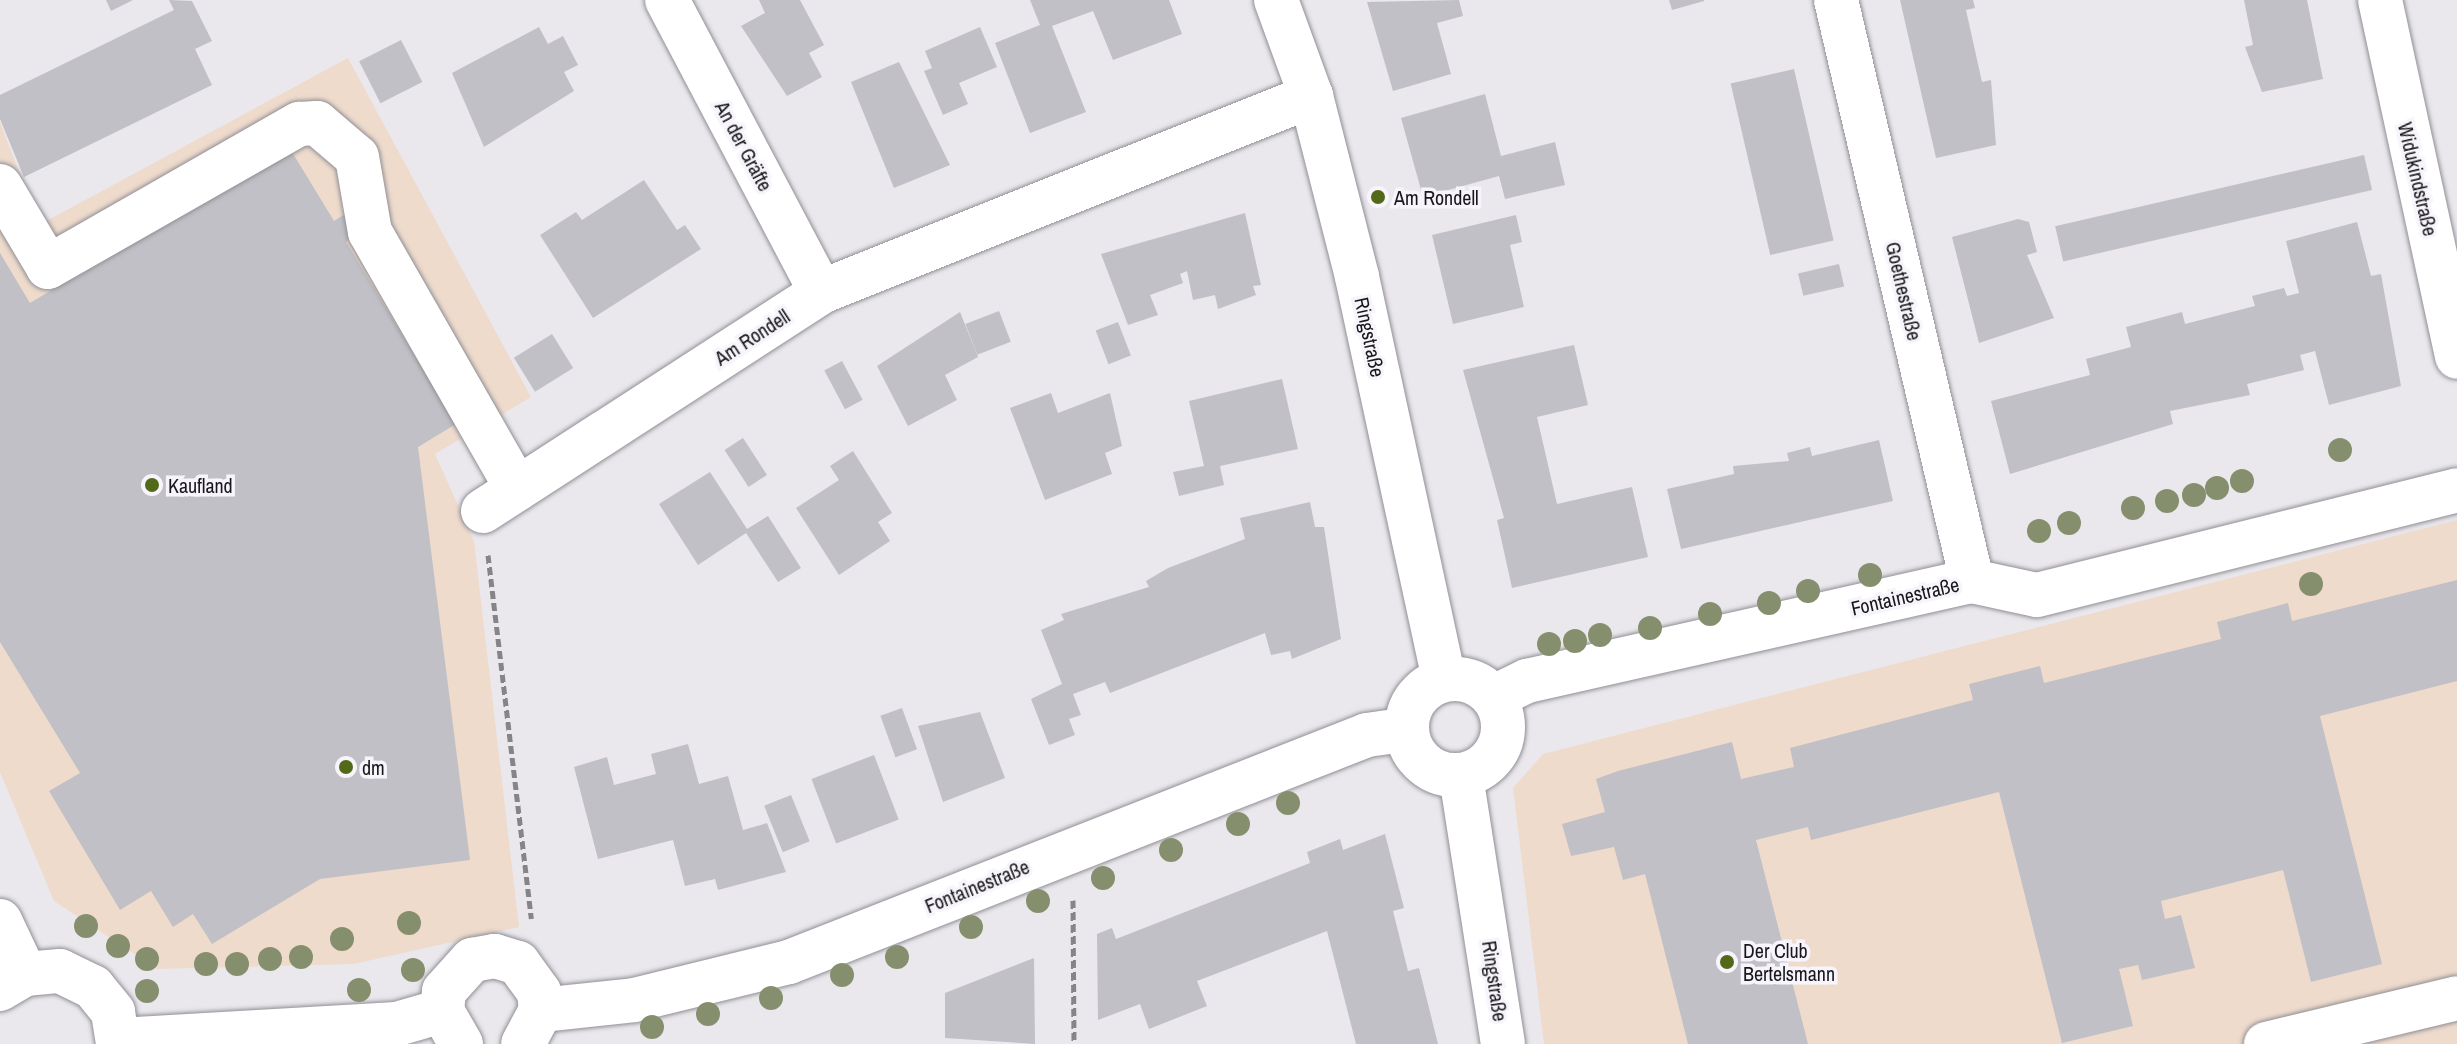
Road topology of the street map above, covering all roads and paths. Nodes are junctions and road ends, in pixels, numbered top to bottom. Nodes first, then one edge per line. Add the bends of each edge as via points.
1 (667, 0) edge
2 (1276, 0) edge
3 (1836, 0) edge
4 (2380, 0) edge
5 (1311, 96) junction
6 (0, 186) edge
7 (2446, 245) edge
8 (821, 292) junction
9 (2457, 357) edge
10 (2457, 490) edge
11 (500, 500) junction
12 (1972, 581) junction
13 (1444, 679) junction
14 (1494, 697) junction
15 (1404, 730) junction
16 (1461, 776) junction
17 (1056, 854) junction
18 (0, 921) edge
19 (518, 963) junction
20 (12, 982) edge
21 (2457, 998) edge
22 (532, 1027) edge
23 (451, 1028) edge
24 (118, 1042) edge
25 (1074, 1044) edge
26 (1503, 1044) edge
27 (2266, 1044) edge

1 - 8 street, An der Gräfte
2 - 5 street, Ringstraße
3 - 12 street, Goethestraße
4 - 7 street, Widukindstraße
5 - 8 street, Am Rondell
5 - 13 street, Ringstraße
6 - 11 street via 48,267 299,124 317,123 357,157 370,232
7 - 9 street, Widukindstraße
8 - 11 street, Am Rondell
10 - 12 street, Fontainestraße via 2037,595
11 - 19 path via 533,936
12 - 14 street, Fontainestraße via 1527,681
13 - 14 street via 1462,678
13 - 15 street via 1415,697
14 - 16 street via 1504,721 1500,747 1484,767
15 - 16 street via 1413,756 1434,773
15 - 17 street, Fontainestraße via 1367,735
16 - 26 street, Ringstraße
17 - 22 street, Fontainestraße via 789,962
17 - 25 path via 1072,891
18 - 20 street
19 - 22 street via 531,976
19 - 23 street via 472,960 444,991
20 - 24 street via 60,971 93,987 113,1012
21 - 27 street
23 - 24 street via 397,1024

